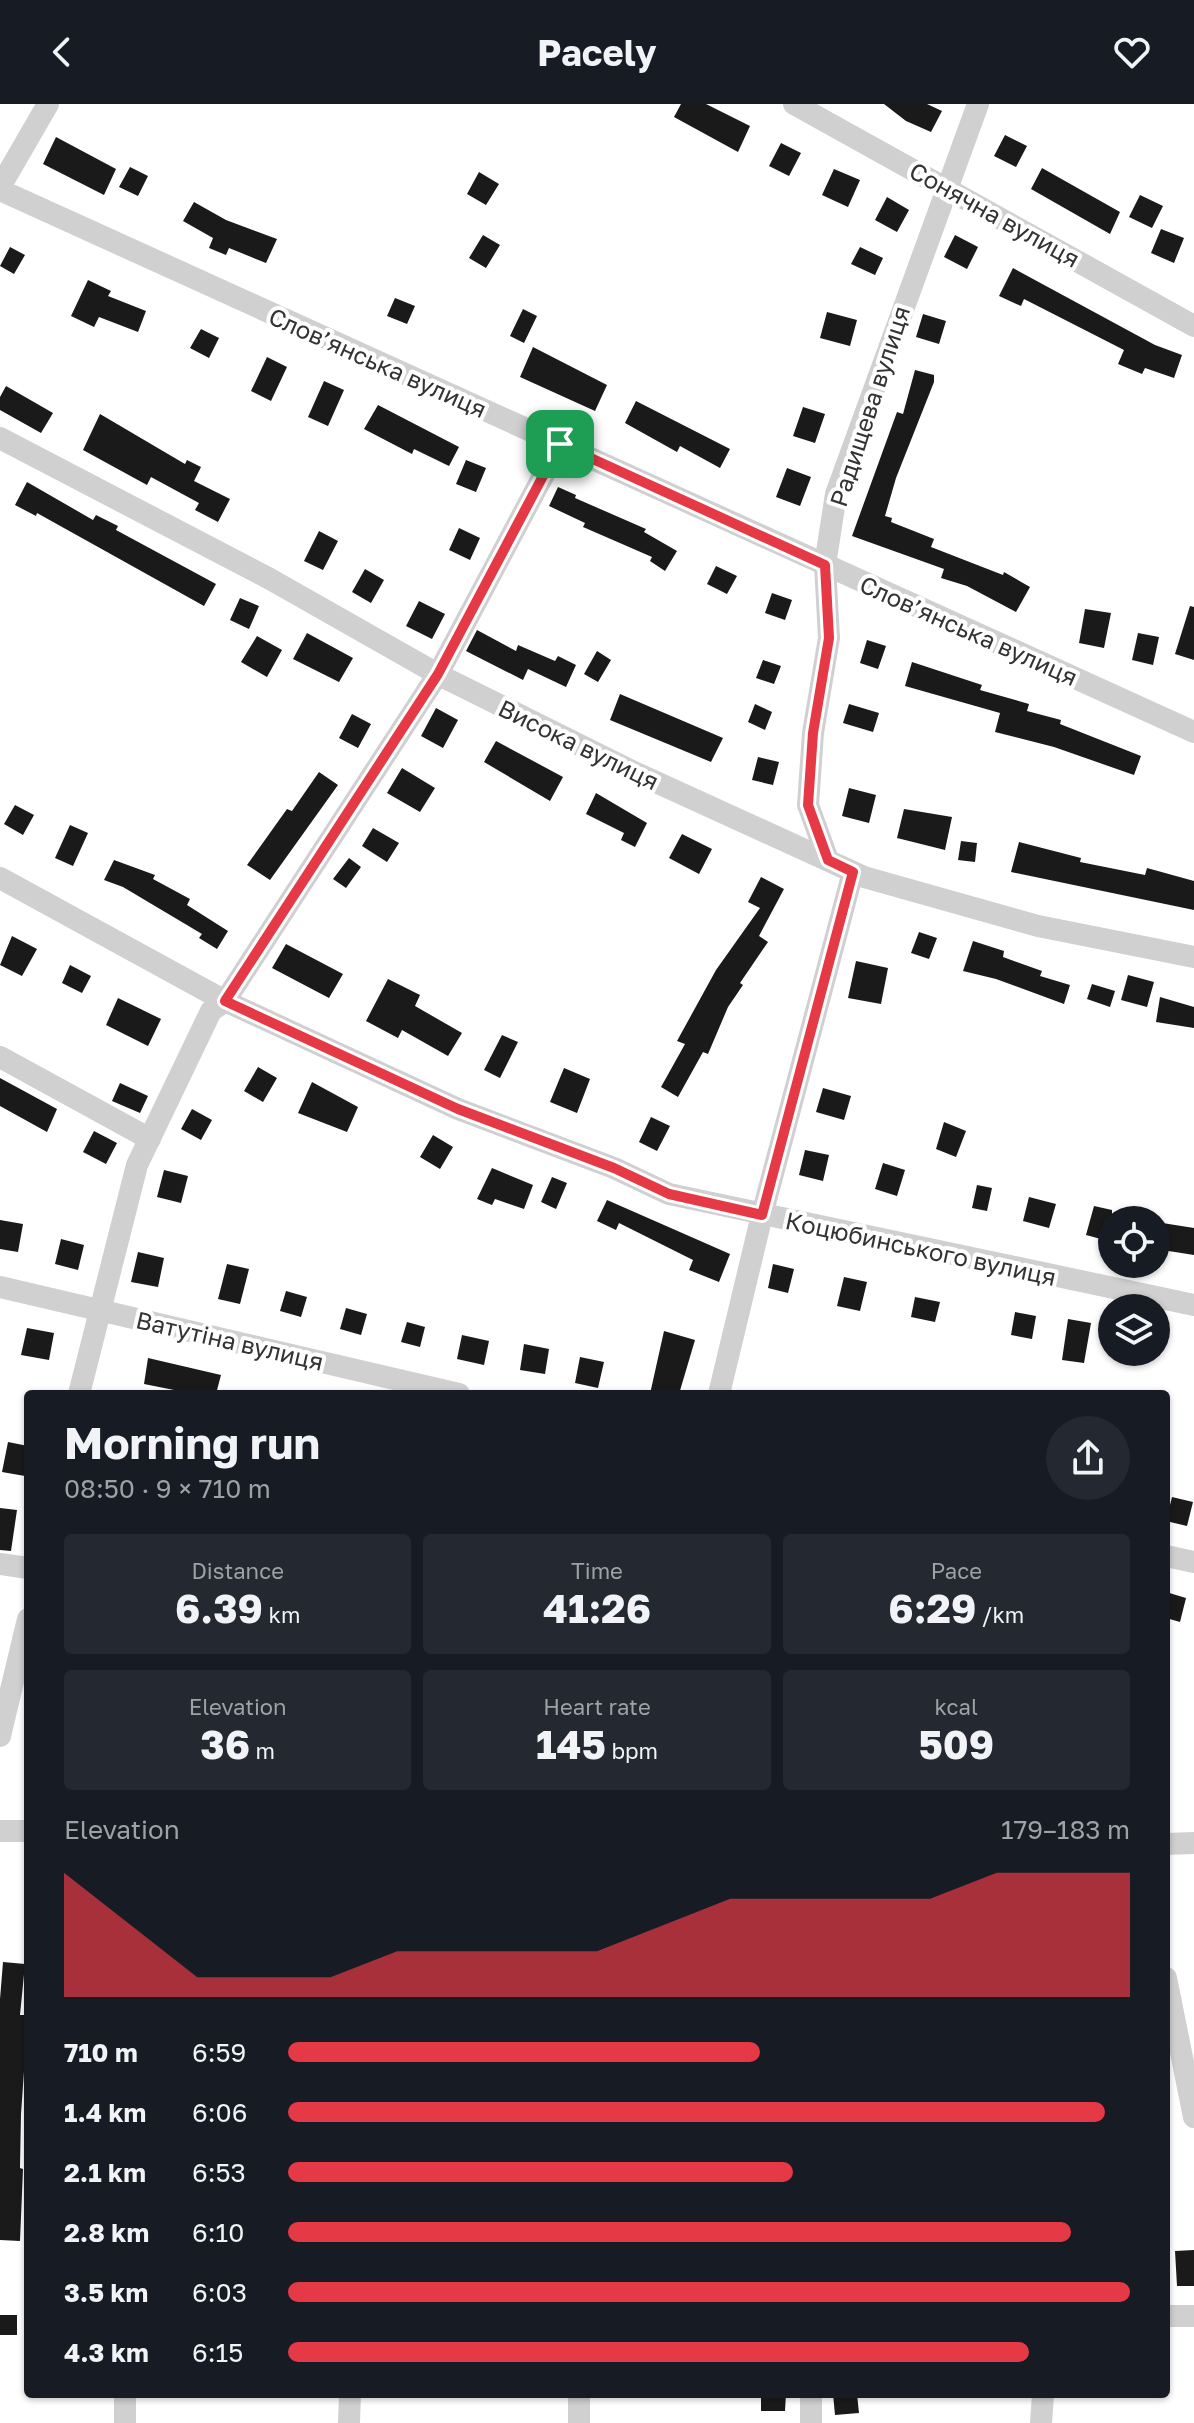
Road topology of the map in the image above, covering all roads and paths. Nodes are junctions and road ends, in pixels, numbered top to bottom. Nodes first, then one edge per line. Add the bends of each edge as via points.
1 (48, 104) edge
2 (794, 104) edge
3 (978, 104) edge
4 (945, 186) junction
5 (0, 188) edge
6 (1194, 326) edge
7 (0, 438) edge
8 (560, 444) junction
9 (825, 565) junction
10 (438, 674) junction
11 (1194, 732) edge
12 (828, 860) junction
13 (853, 872) junction
14 (0, 878) edge
15 (1194, 957) edge
16 (225, 1001) junction
17 (0, 1057) edge
18 (150, 1139) junction
19 (762, 1215) junction
20 (0, 1287) edge
21 (1194, 1305) edge
22 (98, 1309) junction
23 (80, 1390) edge
24 (442, 1390) edge
25 (720, 1390) edge
26 (1170, 1557) edge
27 (1194, 1562) edge
28 (0, 1564) edge
29 (24, 1567) edge
30 (24, 1636) edge
31 (0, 1736) edge
32 (0, 1831) edge
33 (24, 1831) edge
34 (1194, 1843) edge
35 (1170, 1844) edge
36 (1170, 2018) edge
37 (1176, 2078) edge
38 (1194, 2117) edge
39 (1170, 2316) edge
40 (1194, 2316) edge
41 (125, 2398) edge
42 (350, 2398) edge
43 (579, 2398) edge
44 (811, 2398) edge
45 (1043, 2398) edge
46 (125, 2423) edge
47 (349, 2423) edge
48 (579, 2423) edge
49 (811, 2423) edge
50 (1041, 2423) edge

1 - 5 street
2 - 4 street, Сонячна вулиця
3 - 4 street, Радищева вулиця
4 - 6 street, Сонячна вулиця
4 - 9 street, Радищева вулиця via 836,494
5 - 8 street, Слов’янська вулиця
7 - 10 street, Висока вулиця
8 - 9 street, Слов’янська вулиця
8 - 10 street
9 - 11 street, Слов’янська вулиця
9 - 12 street, Радищева вулиця via 829,638 813,733 808,805
10 - 12 street, Висока вулиця via 634,772
10 - 16 street
12 - 13 street, Висока вулиця
13 - 15 street, Висока вулиця via 1038,926
13 - 19 street
14 - 16 street, Коцюбинського вулиця
16 - 18 street via 211,1011
16 - 19 street, Коцюбинського вулиця via 458,1109 669,1194
17 - 18 street
18 - 22 street via 137,1165
19 - 21 street, Коцюбинського вулиця
19 - 25 street
20 - 22 street, Ватутіна вулиця
22 - 23 street
22 - 24 street, Ватутіна вулиця
26 - 27 street
28 - 29 street
30 - 31 street
32 - 33 street
34 - 35 street
36 - 37 street
37 - 38 street
39 - 40 street
41 - 46 street
42 - 47 street
43 - 48 street
44 - 49 street
45 - 50 street

